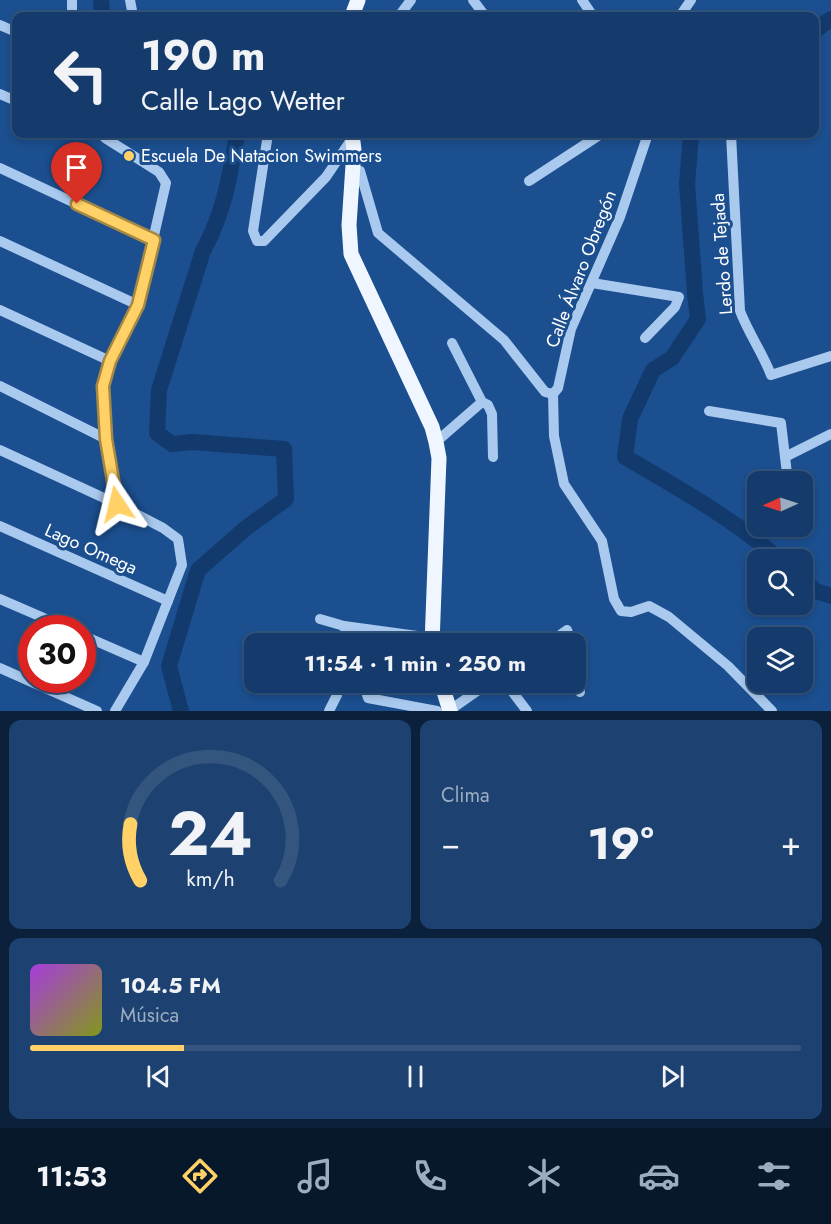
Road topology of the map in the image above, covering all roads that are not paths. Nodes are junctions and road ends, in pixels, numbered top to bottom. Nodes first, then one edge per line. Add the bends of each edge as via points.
1 (107, 138) edge
2 (267, 138) edge
3 (350, 138) edge
4 (352, 138) edge
5 (595, 138) edge
6 (647, 138) edge
7 (731, 138) edge
8 (0, 168) edge
9 (353, 170) junction
10 (529, 181) dead end
11 (154, 240) junction
12 (0, 241) edge
13 (592, 283) junction
14 (138, 305) junction
15 (0, 310) edge
16 (645, 338) dead end
17 (452, 344) dead end
18 (831, 356) edge
19 (110, 361) junction
20 (0, 386) edge
21 (553, 394) junction
22 (482, 402) junction
23 (709, 411) dead end
24 (831, 434) edge
25 (106, 439) junction
26 (436, 442) junction
27 (0, 450) edge
28 (493, 457) dead end
29 (785, 457) junction
30 (787, 471) edge
31 (117, 504) junction
32 (0, 526) edge
33 (0, 599) edge
34 (168, 602) junction
35 (37, 615) edge
36 (320, 619) dead end
37 (344, 626) junction
38 (346, 633) edge
39 (385, 633) edge
40 (432, 633) edge
41 (96, 641) edge
42 (144, 662) junction
43 (0, 668) edge
44 (366, 693) edge
45 (444, 693) edge
46 (475, 693) edge
47 (513, 693) edge
48 (337, 695) dead end
49 (97, 711) edge
50 (115, 711) edge
51 (329, 711) edge
52 (436, 711) edge
53 (450, 711) edge
54 (527, 711) edge
55 (772, 711) edge

1 - 11 street via 159,172 166,183
2 - 3 street via 253,231 257,241 264,241 326,177
4 - 9 main road
5 - 10 street
6 - 13 street, Calle Álvaro Obregón
7 - 18 street, Lerdo de Tejada via 740,311 747,329 771,375
8 - 11 street
9 - 21 street via 360,171 378,233 504,340 545,392
9 - 26 main road via 351,254
11 - 14 street
12 - 14 street
13 - 16 street via 679,297 675,307
13 - 21 street, Calle Álvaro Obregón via 572,330 558,388
14 - 19 street
15 - 19 street
17 - 22 street
19 - 25 street via 103,386
20 - 25 street
21 - 55 street via 554,436 564,484 602,542 614,599 621,611 649,606 669,617 728,666
22 - 26 street
22 - 28 street via 492,414
23 - 29 street via 781,423
24 - 29 street
25 - 31 street
26 - 40 main road via 439,458
27 - 31 street
29 - 30 street
31 - 34 street via 178,539 182,565
32 - 34 street, Lago Omega
33 - 35 street
34 - 42 street
36 - 37 street
37 - 38 street
37 - 39 street
41 - 42 street
42 - 50 street
43 - 49 street
44 - 52 street via 368,698
45 - 53 main road
46 - 53 street
47 - 54 street
48 - 51 street

